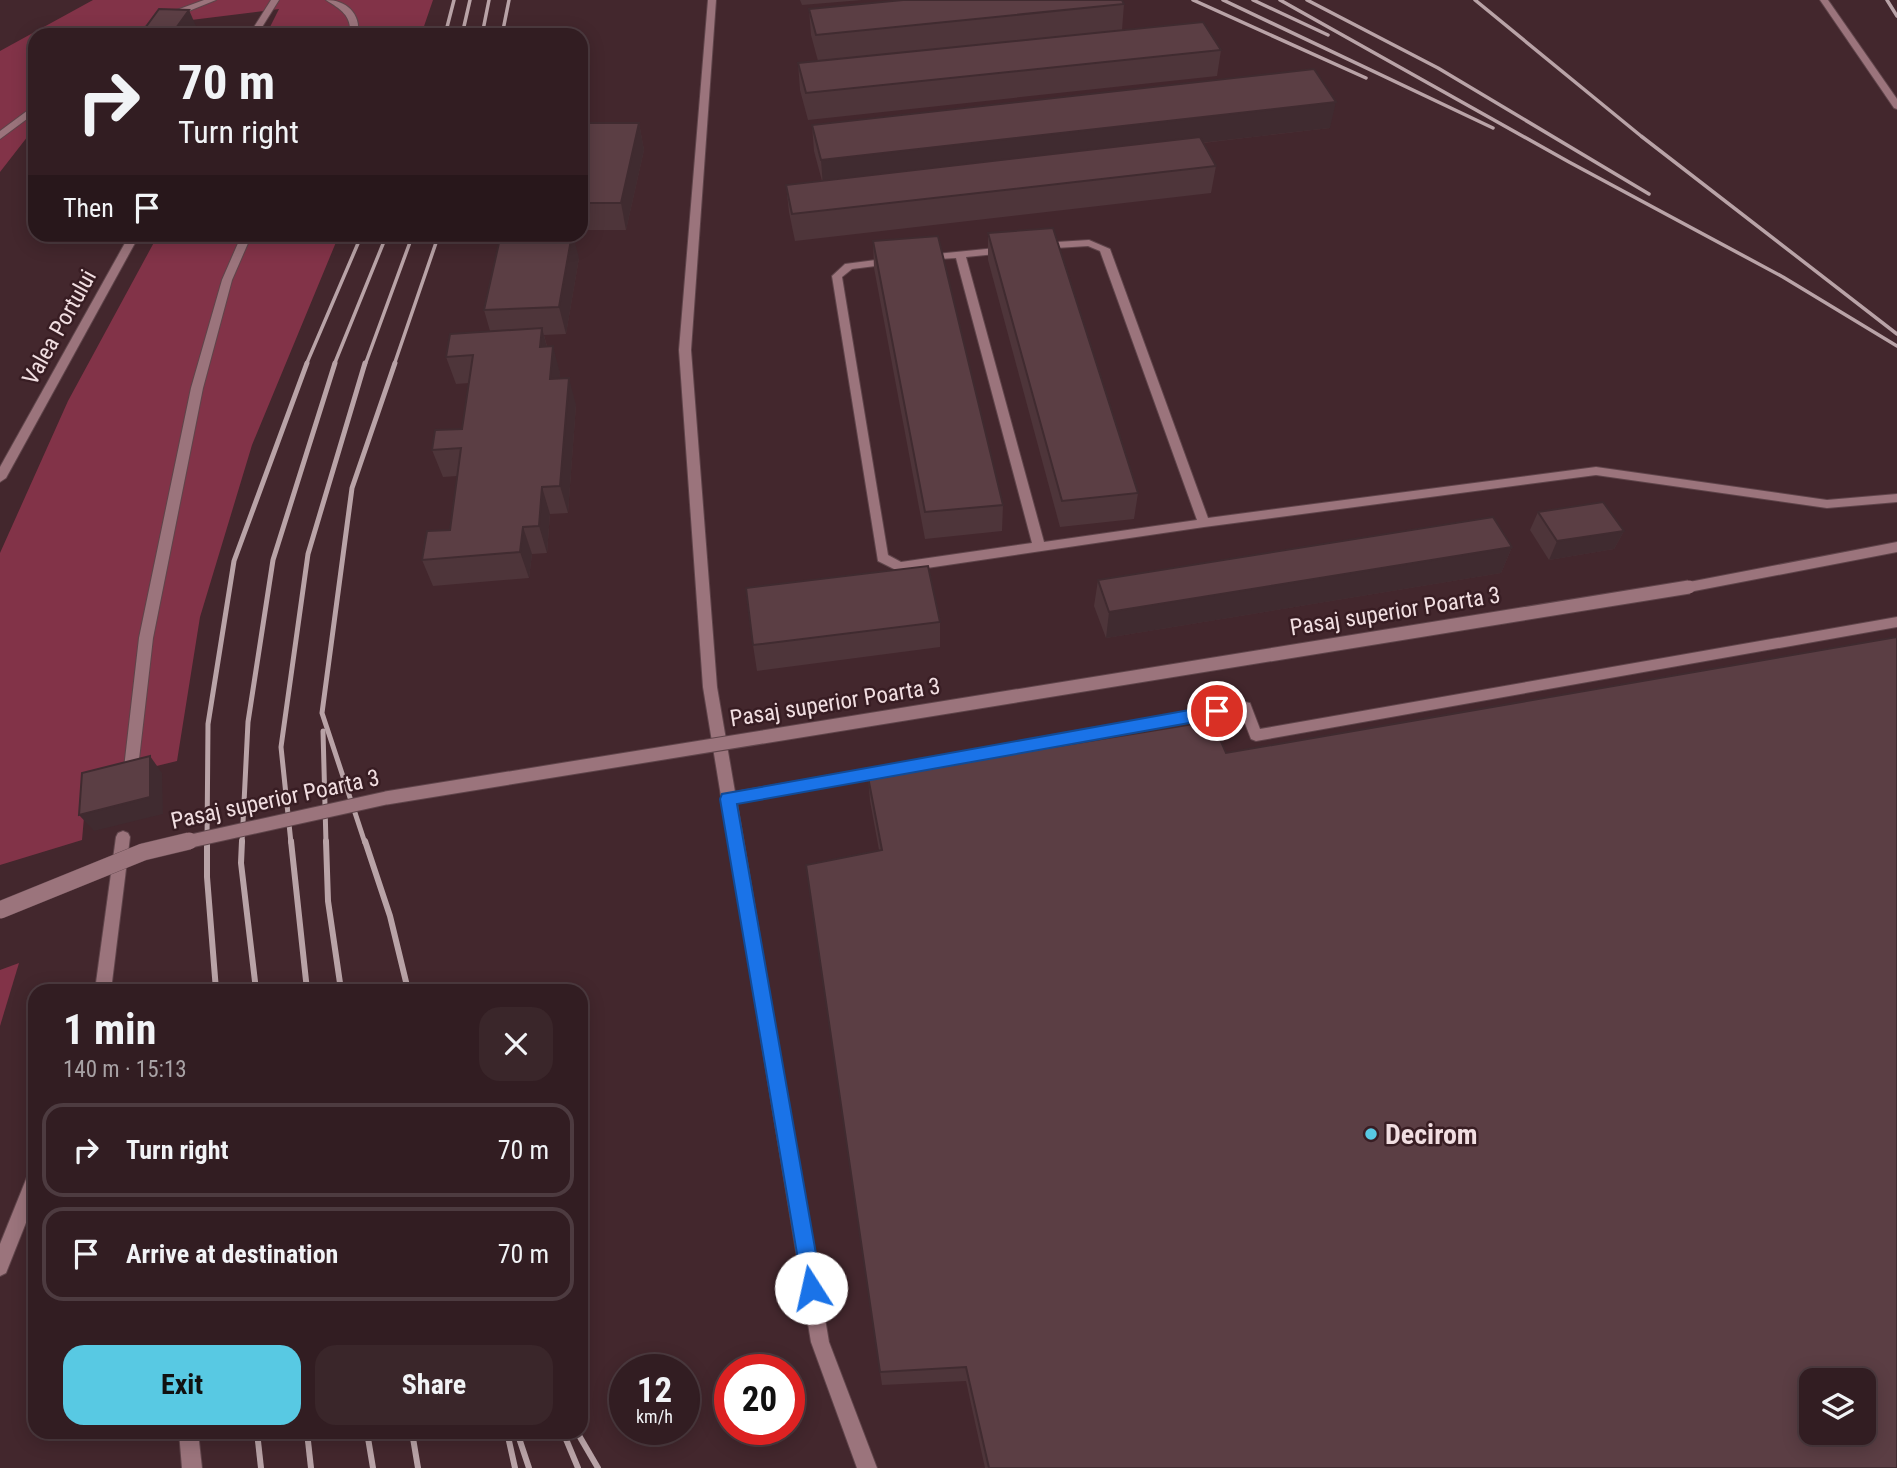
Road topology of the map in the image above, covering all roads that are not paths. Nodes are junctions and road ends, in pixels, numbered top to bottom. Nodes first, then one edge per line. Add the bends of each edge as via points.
1 (212, 0) edge
2 (275, 0) edge
3 (330, 0) edge
4 (712, 0) edge
5 (1824, 0) edge
6 (148, 28) edge
7 (257, 28) edge
8 (356, 28) edge
9 (1897, 106) edge
10 (28, 114) edge
11 (0, 136) edge
12 (131, 242) edge
13 (244, 242) edge
14 (1027, 248) edge
15 (1013, 249) edge
16 (960, 254) junction
17 (919, 259) edge
18 (905, 260) edge
19 (0, 478) edge
20 (1897, 498) edge
21 (1204, 523) junction
22 (1039, 547) junction
23 (1897, 547) edge
24 (1897, 622) edge
25 (131, 768) edge
26 (728, 799) junction
27 (123, 837) dead end
28 (0, 910) edge
29 (104, 984) edge
30 (28, 1196) edge
31 (0, 1268) edge
32 (190, 1439) edge
33 (192, 1468) edge
34 (867, 1468) edge

1 - 6 street
2 - 7 street
3 - 8 street via 346,8
4 - 26 street via 685,350 710,687
5 - 9 street
10 - 11 street
12 - 19 street, Valea Portului
13 - 25 street via 227,280 197,388 146,638
14 - 21 street via 1089,243 1105,249
15 - 16 street
16 - 17 street
16 - 22 street
18 - 22 street via 849,266 837,276 882,558 900,567
20 - 21 street via 1827,504 1596,471
21 - 22 street
23 - 28 street, Pasaj superior Poarta 3, bridge via 1689,587 386,798 143,852
24 - 26 street via 1256,735 1245,707
26 - 34 street via 820,1342
27 - 29 street
30 - 31 street
32 - 33 street

